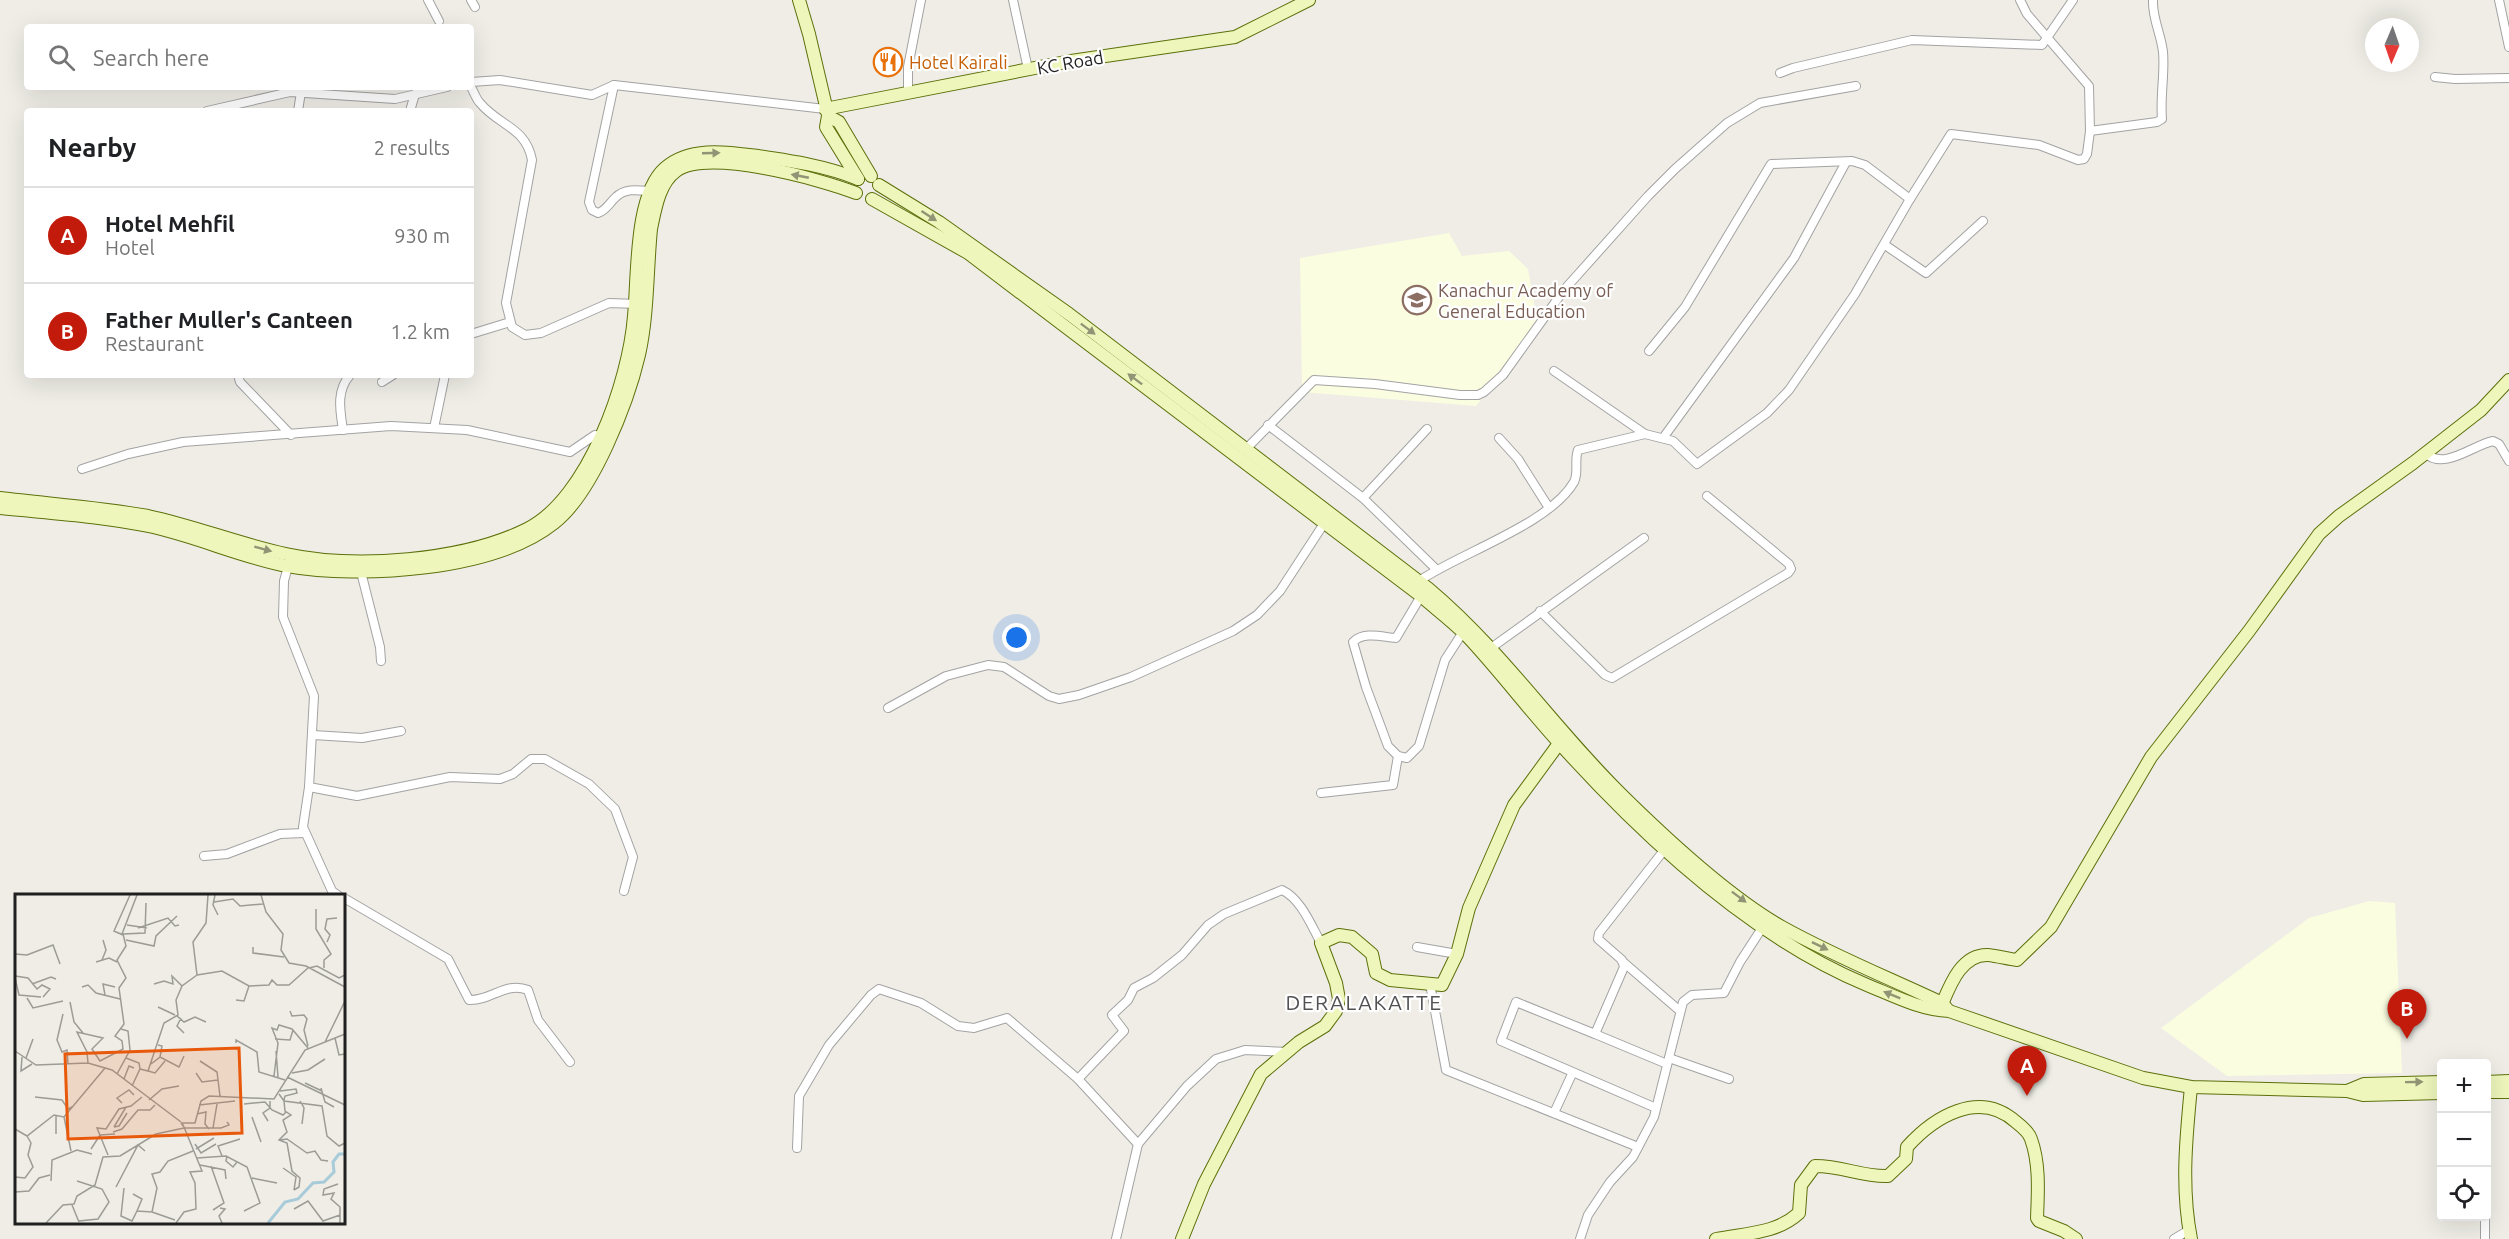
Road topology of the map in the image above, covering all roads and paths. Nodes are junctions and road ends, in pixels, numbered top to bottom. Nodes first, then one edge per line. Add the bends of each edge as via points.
1 (428, 0) edge
2 (799, 0) edge
3 (921, 0) edge
4 (1013, 0) edge
5 (1309, 0) edge
6 (2020, 0) edge
7 (2073, 0) edge
8 (2153, 0) edge
9 (2499, 0) edge
10 (439, 21) dead end
11 (2048, 39) junction
12 (2509, 47) edge
13 (1028, 69) junction
14 (1780, 73) dead end
15 (2434, 77) dead end
16 (2509, 78) edge
17 (474, 82) edge
18 (614, 85) junction
19 (1856, 86) dead end
20 (433, 90) edge
21 (473, 90) edge
22 (908, 92) junction
23 (301, 93) junction
24 (415, 94) junction
25 (220, 108) edge
26 (298, 108) edge
27 (411, 108) edge
28 (826, 112) junction
29 (2090, 131) junction
30 (839, 147) junction
31 (1846, 162) junction
32 (826, 168) junction
33 (858, 179) junction
34 (875, 180) junction
35 (649, 191) junction
36 (856, 193) junction
37 (872, 199) junction
38 (1910, 199) junction
39 (1983, 221) dead end
40 (1885, 245) junction
41 (640, 304) junction
42 (510, 322) junction
43 (474, 332) edge
44 (1649, 351) dead end
45 (1554, 371) dead end
46 (239, 378) edge
47 (347, 378) edge
48 (388, 378) edge
49 (444, 378) edge
50 (2509, 380) edge
51 (382, 382) dead end
52 (1159, 390) junction
53 (1268, 425) junction
54 (434, 429) junction
55 (1427, 429) dead end
56 (343, 430) junction
57 (1645, 434) junction
58 (291, 435) junction
59 (605, 437) junction
60 (1499, 438) dead end
61 (1663, 438) junction
62 (1245, 450) junction
63 (2425, 453) junction
64 (2509, 461) edge
65 (82, 469) dead end
66 (1264, 470) junction
67 (1707, 496) dead end
68 (0, 498) edge
69 (1363, 498) junction
70 (0, 508) edge
71 (1549, 508) junction
72 (1325, 522) junction
73 (1644, 538) dead end
74 (290, 561) junction
75 (1393, 568) junction
76 (1436, 569) junction
77 (361, 572) junction
78 (1419, 581) junction
79 (1421, 596) junction
80 (1540, 611) junction
81 (1463, 632) junction
82 (1491, 648) junction
83 (381, 661) dead end
84 (888, 708) dead end
85 (400, 731) dead end
86 (313, 735) junction
87 (1562, 739) junction
88 (1398, 756) junction
89 (309, 788) junction
90 (1321, 794) dead end
91 (303, 827) junction
92 (1665, 849) junction
93 (204, 856) dead end
94 (624, 891) dead end
95 (336, 894) edge
96 (345, 899) edge
97 (1765, 923) junction
98 (1321, 943) junction
99 (1417, 947) dead end
100 (1457, 954) junction
101 (1622, 960) junction
102 (1430, 984) junction
103 (1943, 1008) junction
104 (1680, 1011) junction
105 (1595, 1034) junction
106 (1288, 1052) junction
107 (1668, 1061) junction
108 (570, 1062) dead end
109 (1572, 1074) junction
110 (1078, 1079) junction
111 (1729, 1079) dead end
112 (2437, 1082) edge
113 (2491, 1082) edge
114 (2509, 1082) edge
115 (2191, 1087) junction
116 (2347, 1091) junction
117 (2491, 1092) edge
118 (2509, 1092) edge
119 (2437, 1093) edge
120 (1656, 1108) junction
121 (1554, 1113) junction
122 (1138, 1144) junction
123 (1638, 1147) junction
124 (797, 1148) dead end
125 (2485, 1221) edge
126 (2190, 1235) edge
127 (1116, 1239) edge
128 (1182, 1239) edge
129 (1580, 1239) edge
130 (1716, 1239) edge
131 (2076, 1239) edge
132 (2174, 1239) edge
133 (2485, 1239) edge

1 - 10 street
2 - 28 main road
3 - 22 street via 908,67
4 - 13 street
5 - 13 main road, KC Road via 1235,37
6 - 11 street
7 - 11 street
8 - 29 street via 2163,52 2162,118 2157,123
9 - 12 street
11 - 14 street via 2042,45 1912,40
11 - 29 street via 2089,86
13 - 22 main road, KC Road
15 - 16 street
17 - 18 street via 500,80 592,95
18 - 28 street
18 - 35 street via 589,202 598,213 617,195 630,190
19 - 53 street via 1760,103 1727,123 1648,196 1564,290 1503,375 1484,392 1460,395 1314,380
20 - 24 street
21 - 42 street via 480,103 523,137 530,148 531,173 506,303
22 - 28 main road, KC Road
23 - 24 street via 395,99
23 - 25 street
23 - 26 street
24 - 27 street
28 - 30 main road via 826,127
28 - 34 main road via 839,122
29 - 38 street via 2087,154 2078,160 2039,145 1951,134
30 - 32 main road via 836,160
30 - 33 main road
31 - 38 street via 1865,165
31 - 44 street via 1771,164 1685,307
31 - 61 street via 1794,258
32 - 33 main road
35 -> 32 main road via 664,168 697,153 743,154
33 - 34 main road via 864,176
33 - 36 main road
34 - 37 main road via 878,193
34 -> 52 main road via 1002,266
35 - 41 main road via 636,276
36 - 37 main road
36 -> 41 main road via 812,178 732,164 695,165 676,171 667,180 655,209
52 -> 37 main road via 968,252
38 - 40 street
39 - 40 street via 1926,273
40 - 61 street via 1789,390 1767,413 1697,464 1672,441
41 - 42 street via 609,303 542,333 525,335
41 - 59 main road
42 - 43 street
45 - 57 street
46 - 58 street
47 - 56 street via 342,384 339,404
48 - 51 street
49 - 54 street
50 - 63 main road via 2481,410
52 - 62 main road
52 - 66 main road
53 - 62 street
53 - 69 street
54 - 56 street via 391,426
54 - 59 street via 467,430 570,452 591,437
55 - 69 street
56 - 58 street
57 - 61 street
57 - 71 street via 1578,450 1576,478
58 - 65 street via 183,442
59 - 74 main road via 567,496 540,521 512,535 461,550 398,561
59 - 77 main road via 587,482 572,504 538,534 512,546 448,563
60 - 71 street via 1518,459
62 - 66 main road
63 - 64 street via 2442,460 2493,441
63 - 103 main road via 2319,534 2151,757 2051,927 2017,960 1987,955 1973,958 1952,979
66 - 72 main road
66 - 75 main road
67 - 80 street via 1789,564 1788,573 1615,677 1605,675
68 -> 74 main road via 145,516
69 - 76 street
70 - 74 main road via 146,525
71 - 76 street
72 - 75 main road
72 - 84 street via 1280,591 1257,615 1233,631 1131,677 1059,699 1004,667 988,665 946,676
73 - 80 street
74 - 77 main road
74 - 86 street via 282,600 283,617 314,696
75 - 78 main road
75 - 79 main road
76 - 78 street
77 - 83 street
78 - 82 main road
79 - 81 main road
79 - 88 street via 1396,638 1365,635 1353,642 1388,746
80 - 82 street
81 - 87 main road
81 - 88 street via 1445,660 1419,746 1407,758
82 - 87 main road
85 - 86 street via 362,738
86 - 89 street
87 - 92 main road via 1594,782
87 -> 97 main road
87 - 100 main road via 1514,806 1469,908
88 - 90 street via 1394,785
89 - 91 street
89 - 94 street via 357,796 450,777 500,779 531,759 545,759 589,784 615,809 633,856
91 - 93 street via 304,832 280,834 227,854
91 - 95 street
92 - 97 main road
92 - 101 street via 1599,933 1598,939
96 - 108 street via 448,959 469,1000 478,1001 510,987 528,990 538,1020
97 - 103 main road via 1844,975 1904,1000
97 - 104 street via 1724,993 1692,995
98 - 102 main road via 1339,935 1352,937 1372,954 1376,973 1389,980
98 - 106 main road via 1336,983 1336,1011 1325,1026
98 - 110 street via 1298,904 1282,890 1224,914 1182,955 1134,988 1112,1015 1124,1031
99 - 100 street
100 - 102 main road via 1442,985
101 - 104 street
101 - 105 street via 1621,977
102 - 121 street via 1446,1070
103 - 115 main road via 2110,1068
104 - 107 street
105 - 107 street
105 - 109 street via 1516,1002 1501,1041
106 - 122 street via 1245,1050 1216,1059 1187,1086
106 - 128 main road via 1261,1074 1204,1184
107 - 111 street
107 - 120 street
109 - 120 street
109 - 121 street
110 - 122 street
110 - 124 street via 1007,1018 974,1028 958,1026 921,1003 879,989 829,1045 799,1096
116 -> 112 main road via 2364,1084
113 - 114 main road
115 - 116 main road
115 - 126 main road via 2184,1153
116 - 119 main road via 2363,1095
117 - 118 main road
120 - 123 street
121 - 123 street
122 - 127 street
123 - 129 street via 1588,1215
125 - 133 street
126 - 132 street
130 - 131 main road via 1772,1231 1787,1224 1799,1214 1800,1185 1815,1166 1837,1166 1871,1177 1888,1176 1906,1159 1907,1147 1918,1134 1962,1108 2008,1114 2031,1137 2039,1187 2037,1218

